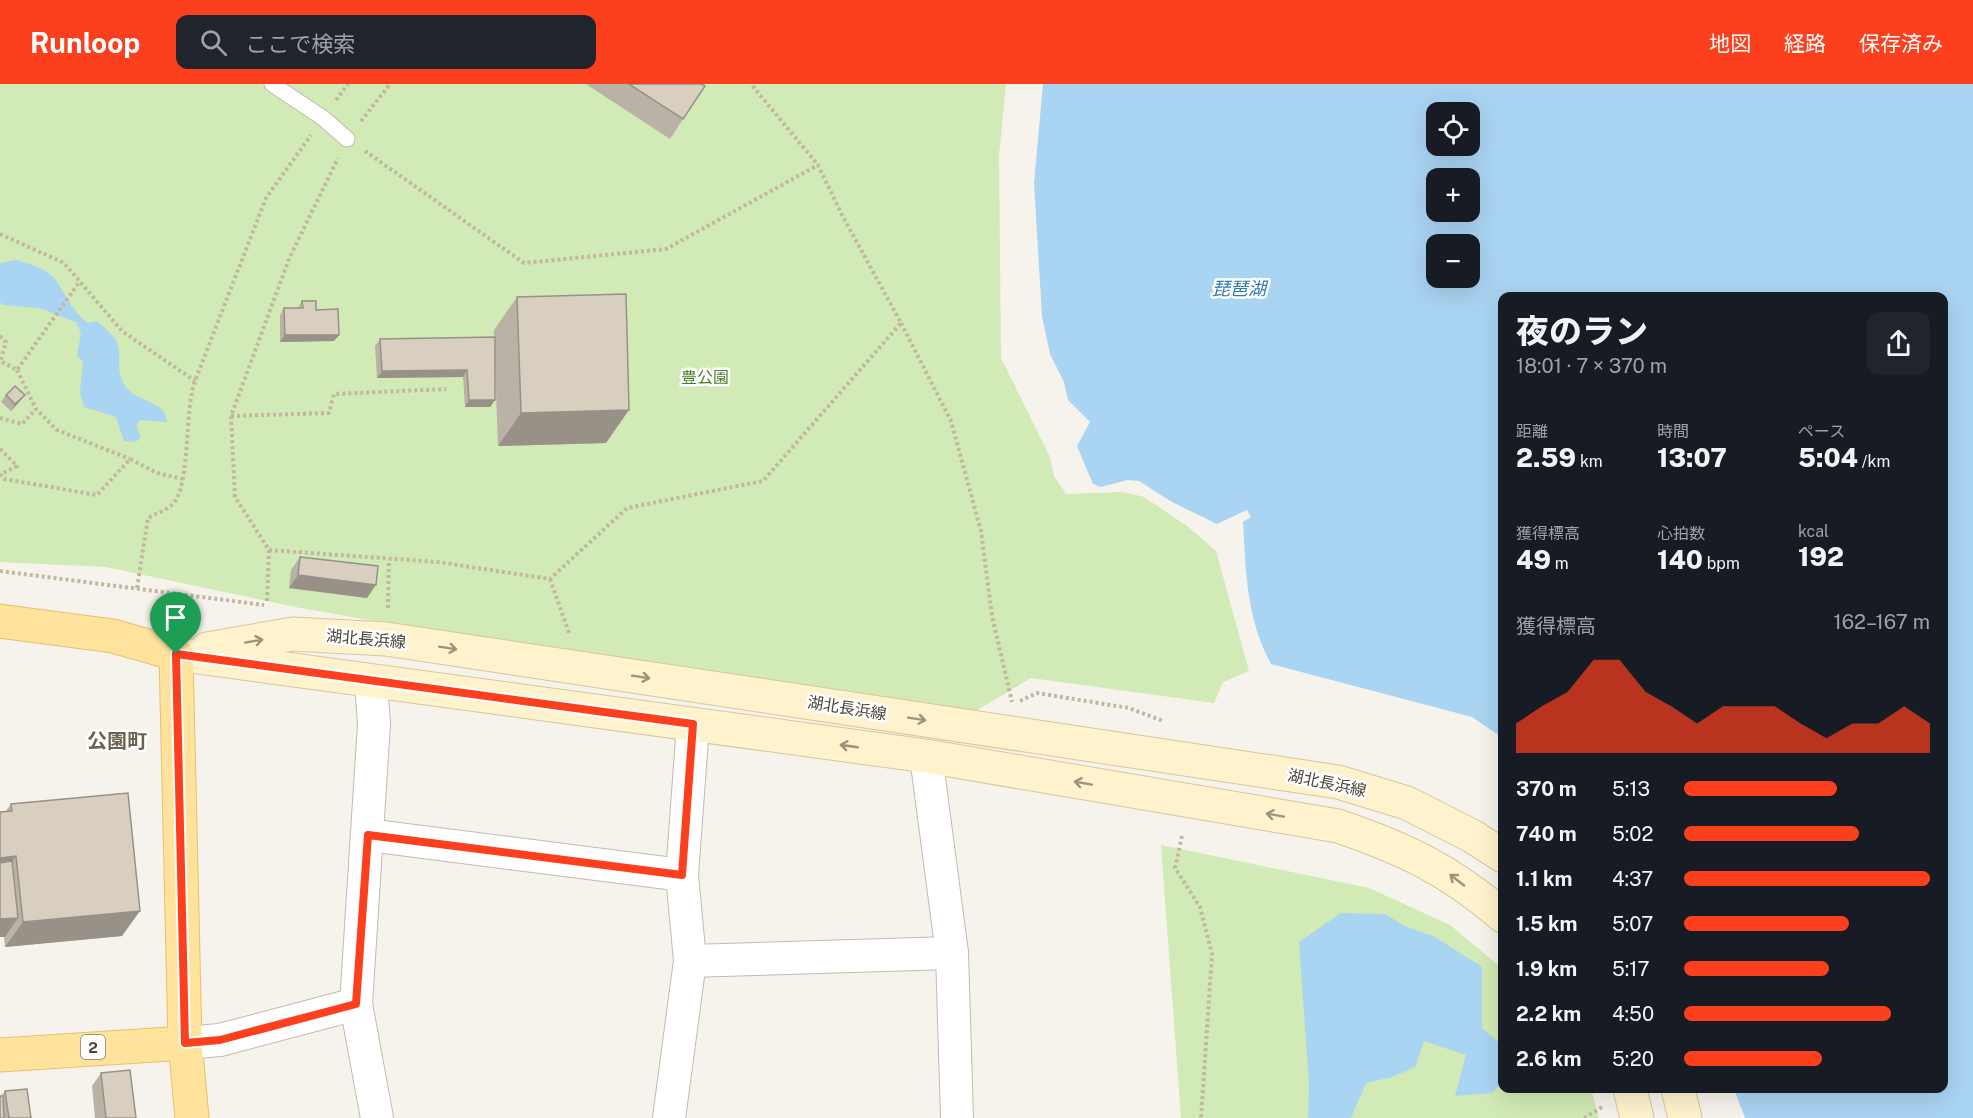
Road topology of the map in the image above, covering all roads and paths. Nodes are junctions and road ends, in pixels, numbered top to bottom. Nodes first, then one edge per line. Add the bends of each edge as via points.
1 (272, 84) edge
2 (348, 84) edge
3 (390, 84) edge
4 (751, 84) edge
5 (323, 118) junction
6 (347, 139) junction
7 (818, 165) junction
8 (0, 234) edge
9 (80, 281) junction
10 (901, 323) junction
11 (0, 336) edge
12 (1, 363) edge
13 (17, 370) junction
14 (195, 381) junction
15 (446, 389) dead end
16 (36, 410) junction
17 (231, 416) junction
18 (0, 418) edge
19 (0, 449) edge
20 (130, 459) junction
21 (1, 474) edge
22 (183, 479) junction
23 (269, 550) junction
24 (389, 560) junction
25 (550, 579) junction
26 (137, 588) dead end
27 (267, 601) dead end
28 (387, 616) dead end
29 (0, 621) edge
30 (571, 641) dead end
31 (176, 654) junction
32 (371, 682) junction
33 (1012, 705) dead end
34 (693, 724) junction
35 (926, 756) junction
36 (368, 835) junction
37 (1182, 836) dead end
38 (1498, 853) edge
39 (682, 875) junction
40 (1498, 912) edge
41 (952, 953) junction
42 (690, 961) junction
43 (356, 1004) junction
44 (185, 1043) junction
45 (0, 1055) edge
46 (1631, 1093) edge
47 (1679, 1093) edge
48 (192, 1118) edge
49 (376, 1118) edge
50 (669, 1118) edge
51 (957, 1118) edge
52 (1201, 1118) edge
53 (1637, 1118) edge
54 (1686, 1118) edge

1 - 5 lane
2 - 5 path
3 - 6 path
4 - 7 path
5 - 6 lane
5 - 14 path via 266,198
6 - 7 path via 524,263 666,249
6 - 17 path via 289,260
7 - 10 path
8 - 9 path via 64,263
9 - 13 path
9 - 14 path via 122,332
10 - 25 path via 764,481 627,508
10 - 33 path via 951,421 981,531 992,616
11 - 12 path via 6,342
12 - 13 path
13 - 16 path
14 - 22 path via 189,396
15 - 17 path via 334,394 329,413
16 - 18 path via 22,424
16 - 20 path via 57,430
17 - 23 path via 236,497
19 - 21 path via 17,466
20 - 21 path via 97,495 4,479
20 - 22 path via 157,473
22 - 26 path via 173,504 148,518
23 - 24 path
23 - 27 path
24 - 25 path via 438,562
24 - 28 path
25 - 30 path
29 - 31 main road via 113,636
31 - 32 main road
31 -> 38 main road, 湖北長浜線 via 293,634 386,639 1326,780 1407,802
31 - 44 main road
32 - 34 main road
32 - 36 street via 374,724
35 -> 34 main road
34 - 39 street
40 -> 35 main road via 1448,873 1394,845 1338,826
35 - 41 street
36 - 39 street
36 - 43 street
37 - 52 path via 1175,868 1200,907 1212,954
39 - 42 street
41 - 42 street
41 - 51 street
42 - 50 street
43 - 44 street via 220,1040
43 - 49 street
44 - 45 main road, 2
44 - 48 main road
46 - 53 main road
47 - 54 main road

